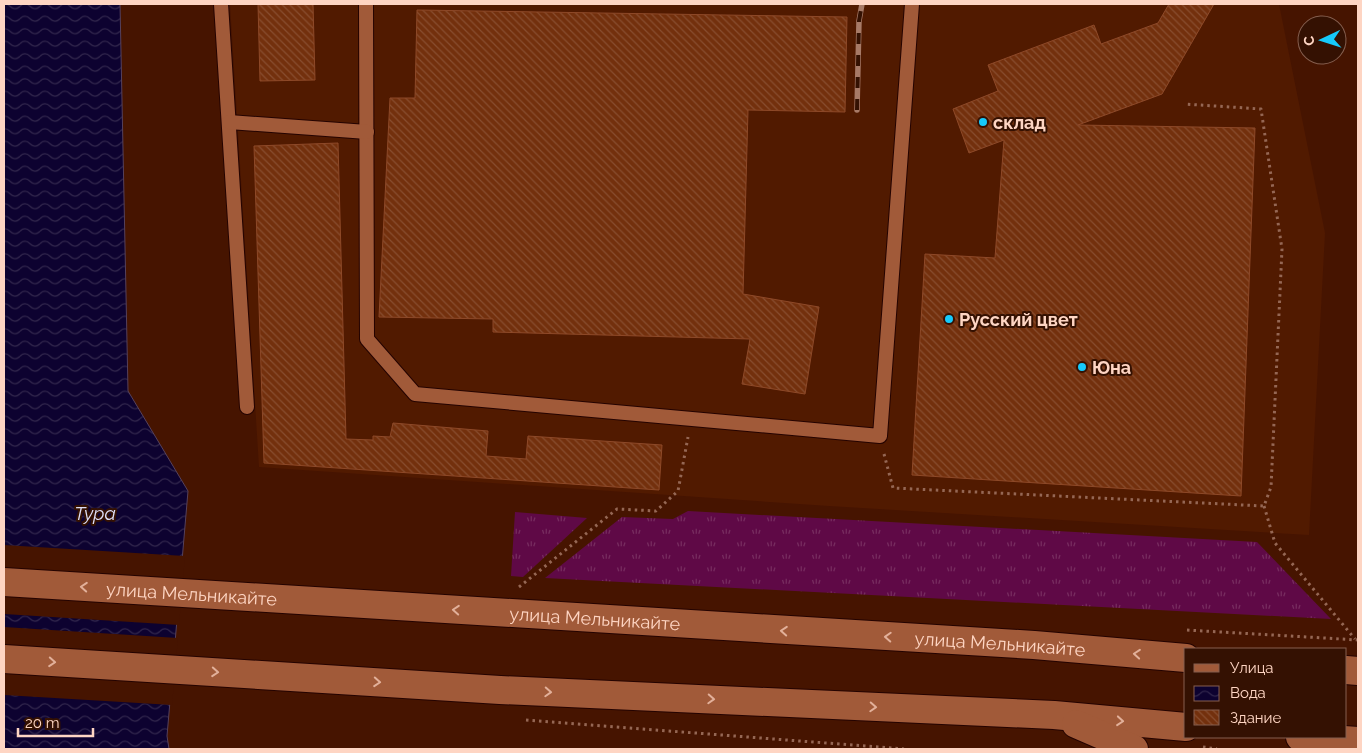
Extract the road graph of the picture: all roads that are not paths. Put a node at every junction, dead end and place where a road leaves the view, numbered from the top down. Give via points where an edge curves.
1 (221, 4) edge
2 (366, 4) edge
3 (912, 4) edge
4 (229, 122) junction
5 (366, 132) junction
6 (247, 407) dead end
7 (4, 582) edge
8 (1184, 658) edge
9 (4, 659) edge
10 (1054, 715) junction
11 (1184, 727) edge
12 (1314, 738) edge
13 (1358, 741) edge
14 (1134, 749) edge

1 - 4 lane
2 - 5 lane
3 - 5 lane via 880,436 415,394 367,339
4 - 5 lane
4 - 6 lane
8 -> 7 main road, улица Мельникайте
9 -> 10 main road via 500,690
10 -> 11 main road
10 - 14 main road
12 - 13 main road

